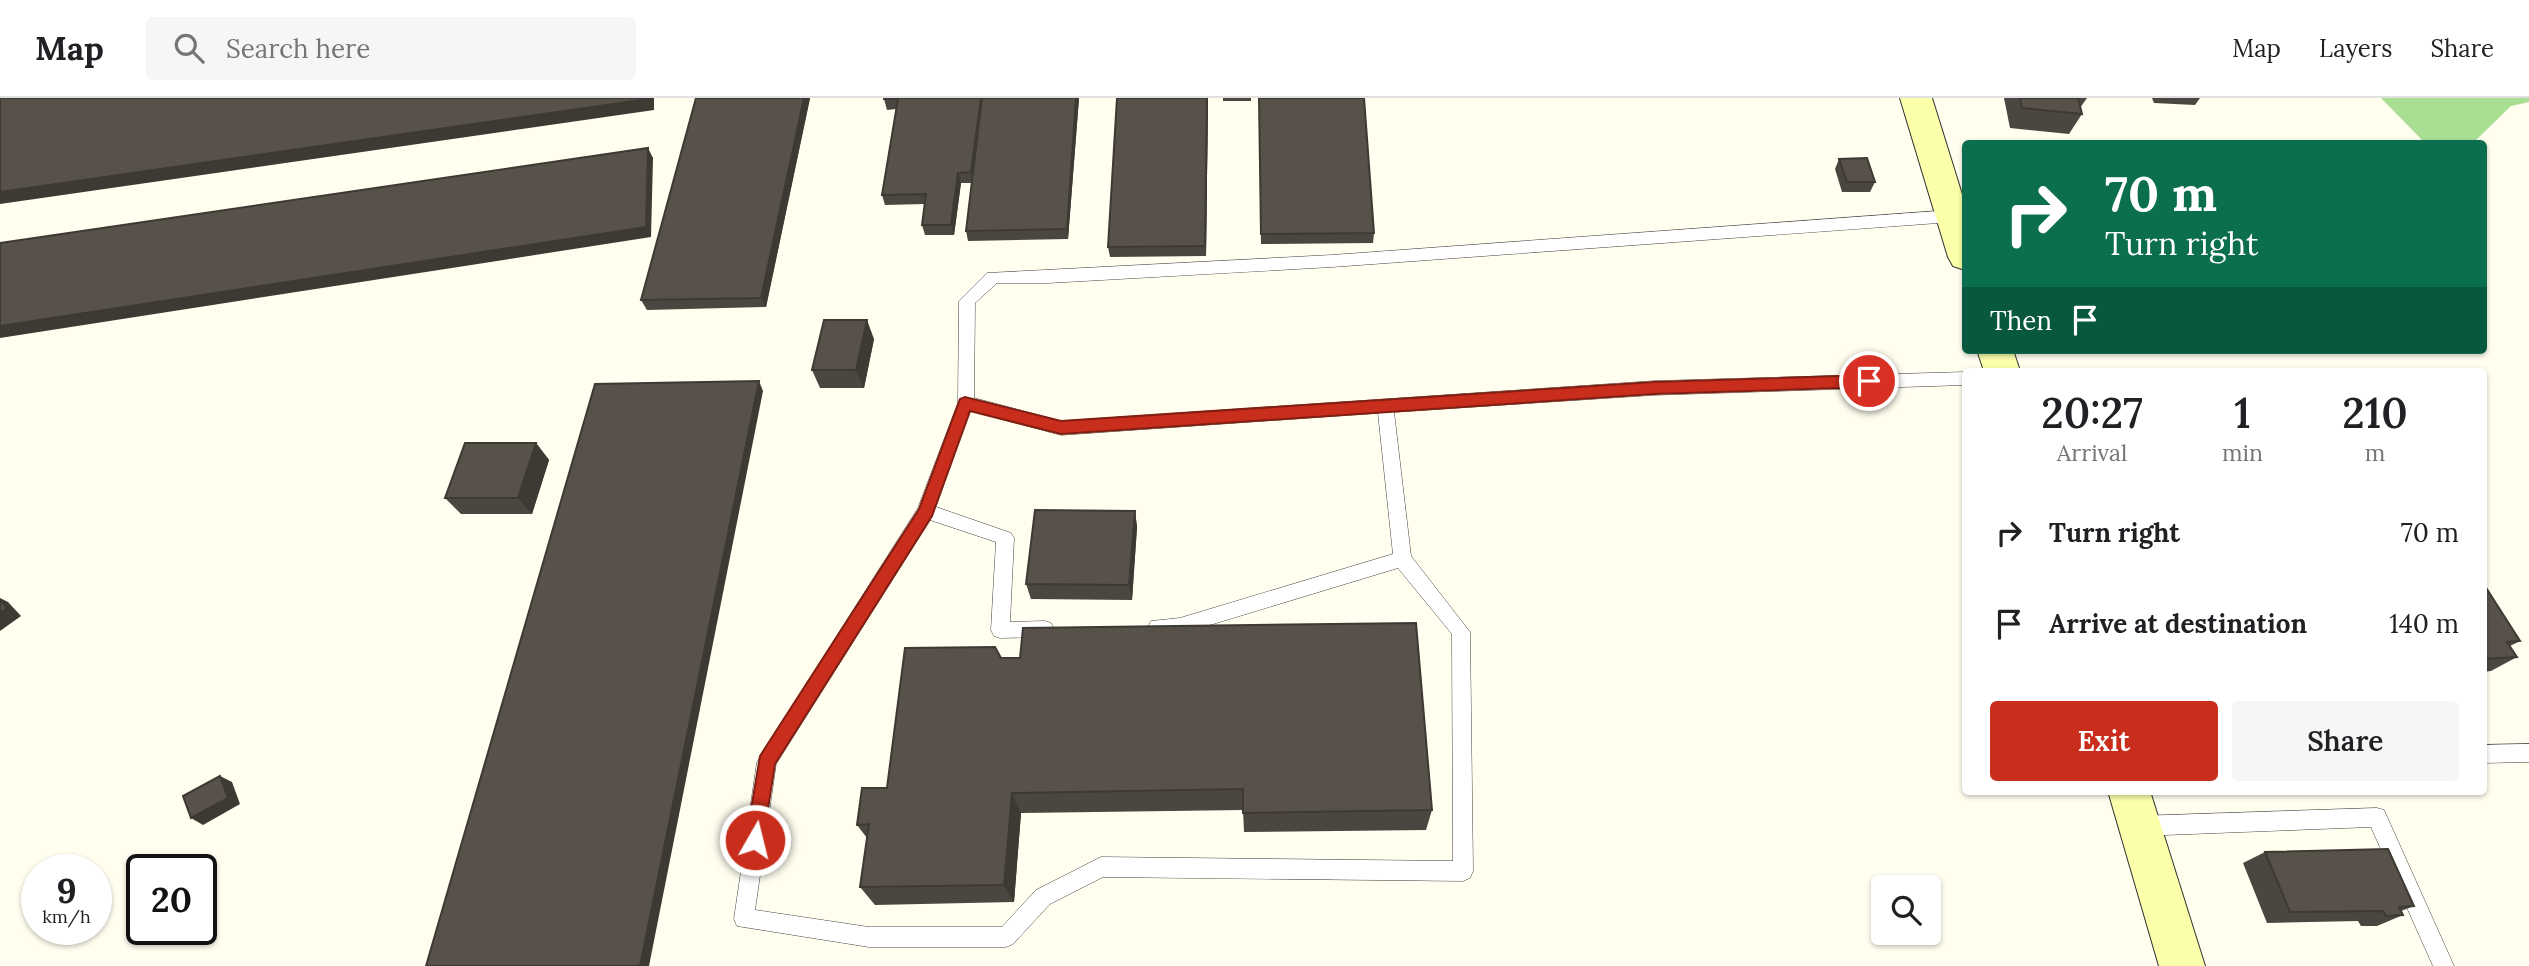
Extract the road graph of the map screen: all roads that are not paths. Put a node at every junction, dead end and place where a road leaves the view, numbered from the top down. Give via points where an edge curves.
1 (1916, 98) edge
2 (1952, 216) junction
3 (1962, 248) edge
4 (1962, 379) edge
5 (965, 403) junction
6 (1385, 406) junction
7 (926, 512) junction
8 (1402, 559) junction
9 (1138, 627) edge
10 (1069, 628) edge
11 (2529, 753) edge
12 (2487, 754) edge
13 (2134, 809) edge
14 (2182, 966) edge
15 (2444, 966) edge

1 - 2 main road
2 - 3 main road
2 - 5 lane via 1332,261 993,277 967,301
4 - 6 lane via 1654,388
5 - 6 lane via 1061,428
5 - 7 lane
6 - 8 lane
7 - 8 lane via 767,762 744,919 869,936 1006,937 1043,897 1101,867 1463,871 1461,632
7 - 10 lane via 1005,538 1000,630
8 - 9 lane via 1180,626
11 - 12 lane
13 - 14 main road
13 - 15 lane via 2377,817

